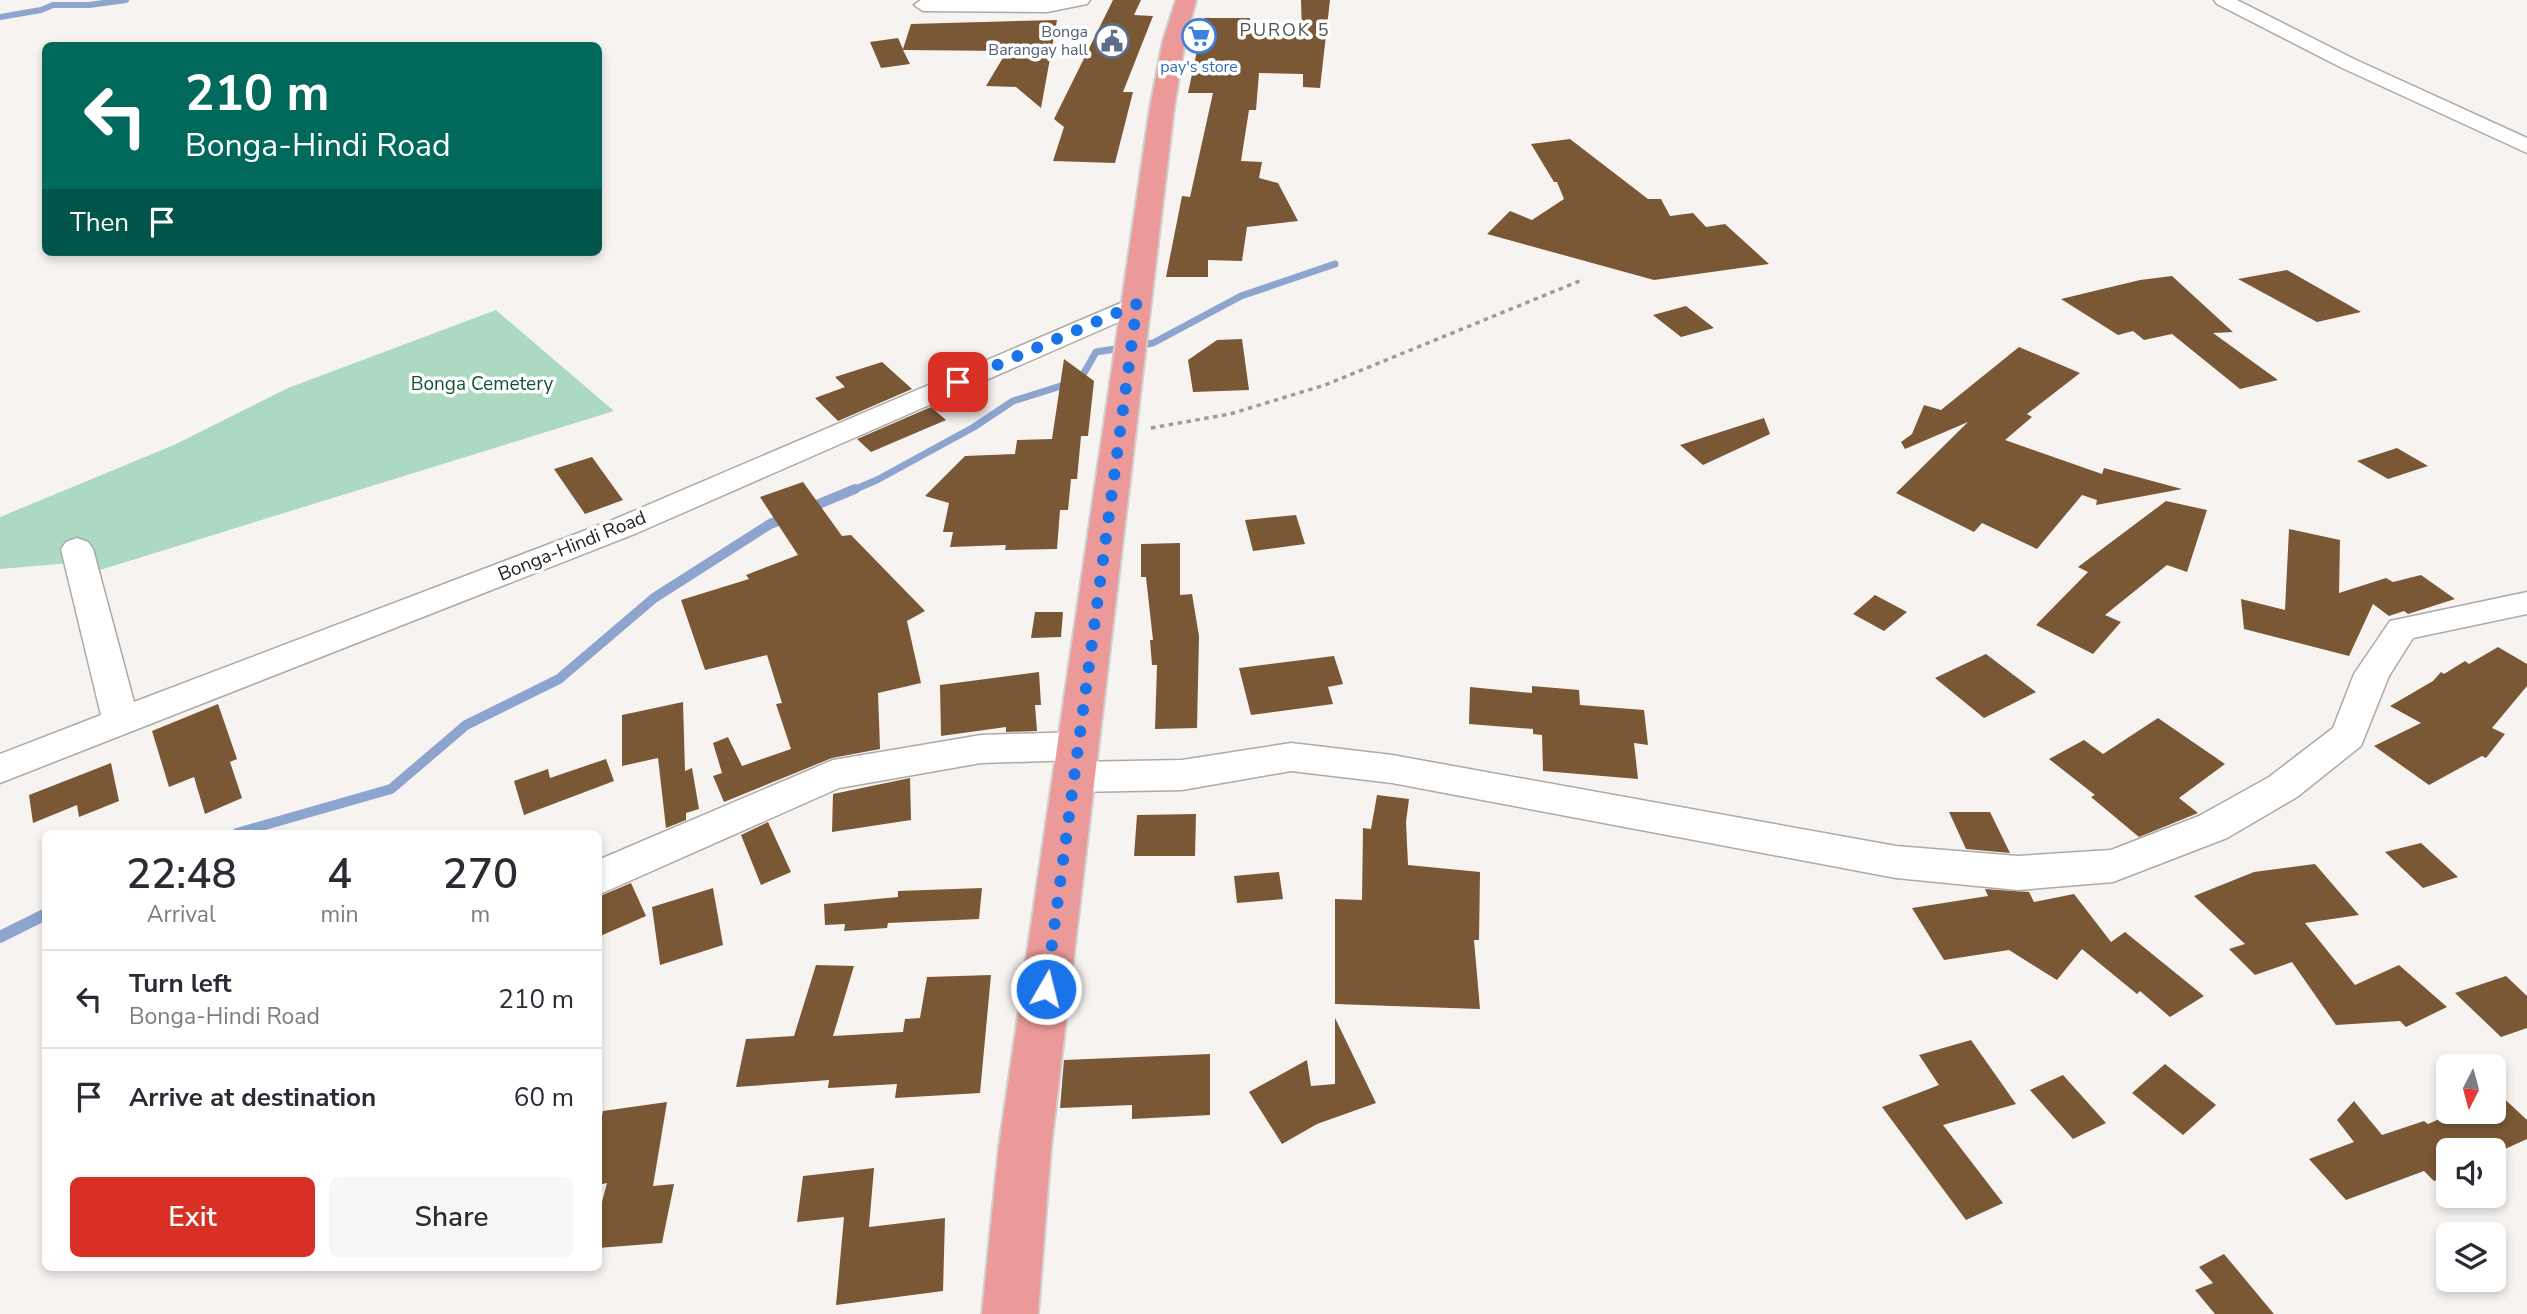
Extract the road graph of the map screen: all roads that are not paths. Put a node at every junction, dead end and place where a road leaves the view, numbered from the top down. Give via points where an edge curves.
1 (1081, 0) edge
2 (1186, 0) edge
3 (2223, 0) edge
4 (923, 5) dead end
5 (2527, 146) edge
6 (1133, 332) junction
7 (78, 549) dead end
8 (2527, 603) edge
9 (121, 722) junction
10 (1075, 762) junction
11 (0, 769) edge
12 (602, 876) edge
13 (1010, 1314) edge

1 - 4 street via 1047,6
2 - 6 main road via 1162,108
3 - 5 street
6 - 9 street, Bonga-Hindi Road
6 - 10 main road
7 - 9 street
8 - 10 street via 2402,629 2372,674 2348,736 2283,787 2213,827 2113,866 2018,873 1896,862 1392,769 1291,757 1182,775
9 - 11 street, Bonga-Hindi Road
10 - 12 street via 981,750 834,775
10 - 13 main road via 1025,1147

